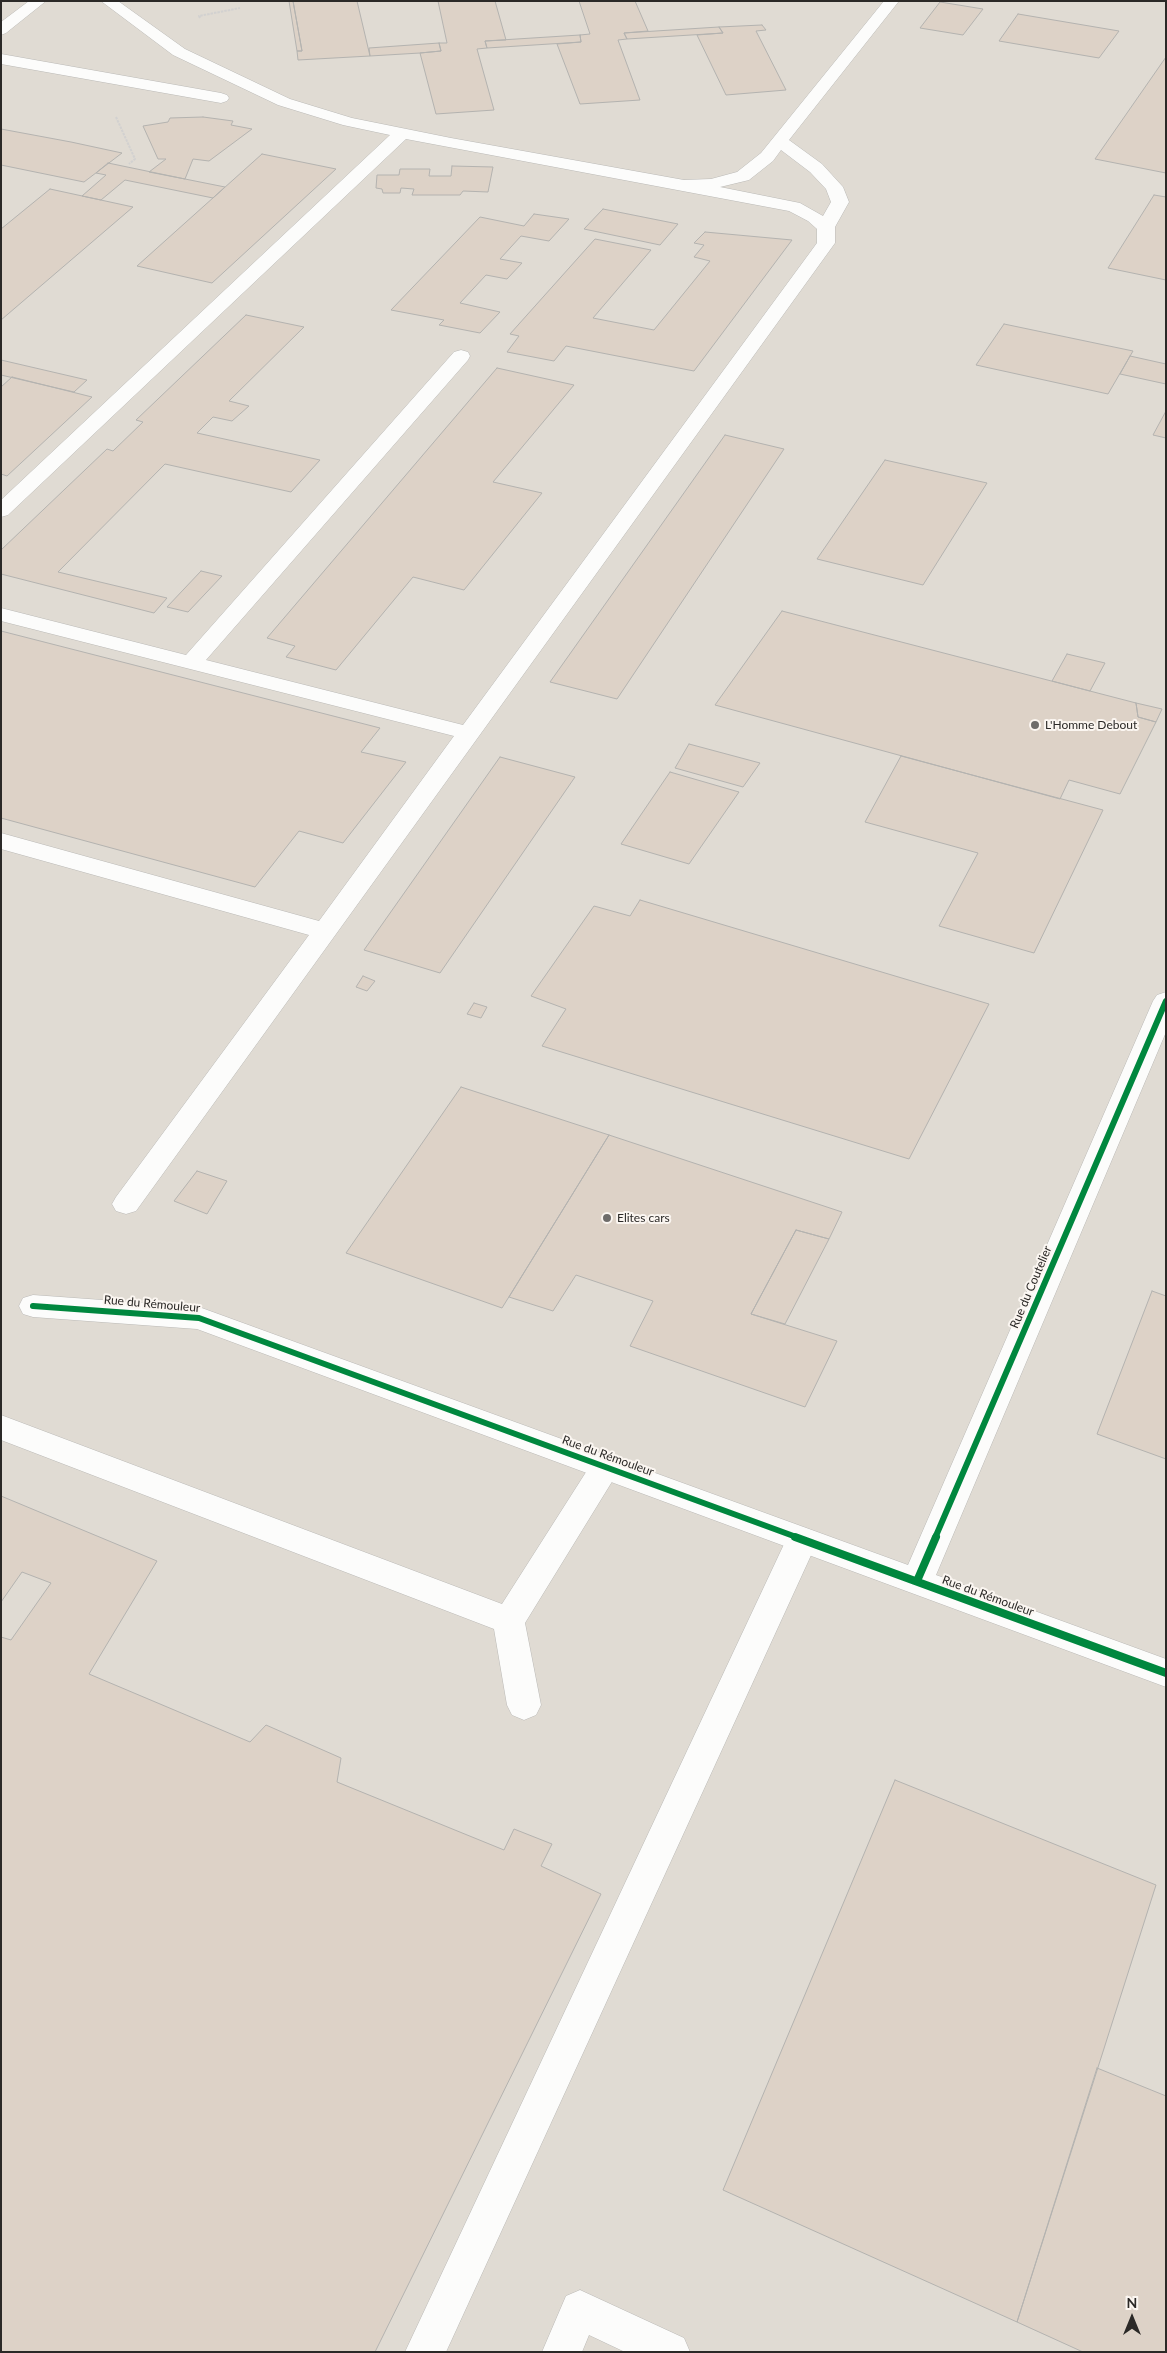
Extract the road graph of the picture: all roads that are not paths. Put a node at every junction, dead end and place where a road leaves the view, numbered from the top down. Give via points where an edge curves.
1 (39, 1) edge
2 (108, 1) edge
3 (892, 1) edge
4 (1, 30) edge
5 (1, 59) edge
6 (221, 98) dead end
7 (402, 133) junction
8 (779, 141) junction
9 (684, 185) junction
10 (826, 227) junction
11 (461, 356) dead end
12 (1, 510) edge
13 (1, 614) edge
14 (192, 663) junction
15 (468, 733) junction
16 (1, 841) edge
17 (325, 931) junction
18 (1166, 1001) edge
19 (126, 1204) dead end
20 (33, 1306) dead end
21 (1, 1427) edge
22 (606, 1468) junction
23 (802, 1540) junction
24 (917, 1581) junction
25 (509, 1621) junction
26 (1166, 1673) edge
27 (524, 1705) dead end
28 (425, 2352) edge
29 (562, 2352) edge
30 (670, 2352) edge

1 - 4 street
2 - 7 street via 179,52 284,102 349,122
3 - 8 street
5 - 6 street
7 - 9 street
7 - 12 street
8 - 9 street via 767,157 743,176 711,184
8 - 10 street via 816,168 834,187 840,202
9 - 10 street via 794,208
10 - 15 street via 826,243 811,266
11 - 14 street
13 - 14 street
14 - 15 street
15 - 17 street
16 - 17 street
17 - 19 street
18 - 24 street, Rue du Coutelier
20 - 22 street, Rue du Rémouleur via 199,1318
21 - 25 street
22 - 23 street, Rue du Rémouleur
22 - 25 street
23 - 24 street, Rue du Rémouleur
23 - 28 street
24 - 26 street, Rue du Rémouleur
25 - 27 street
29 - 30 street via 580,2310

